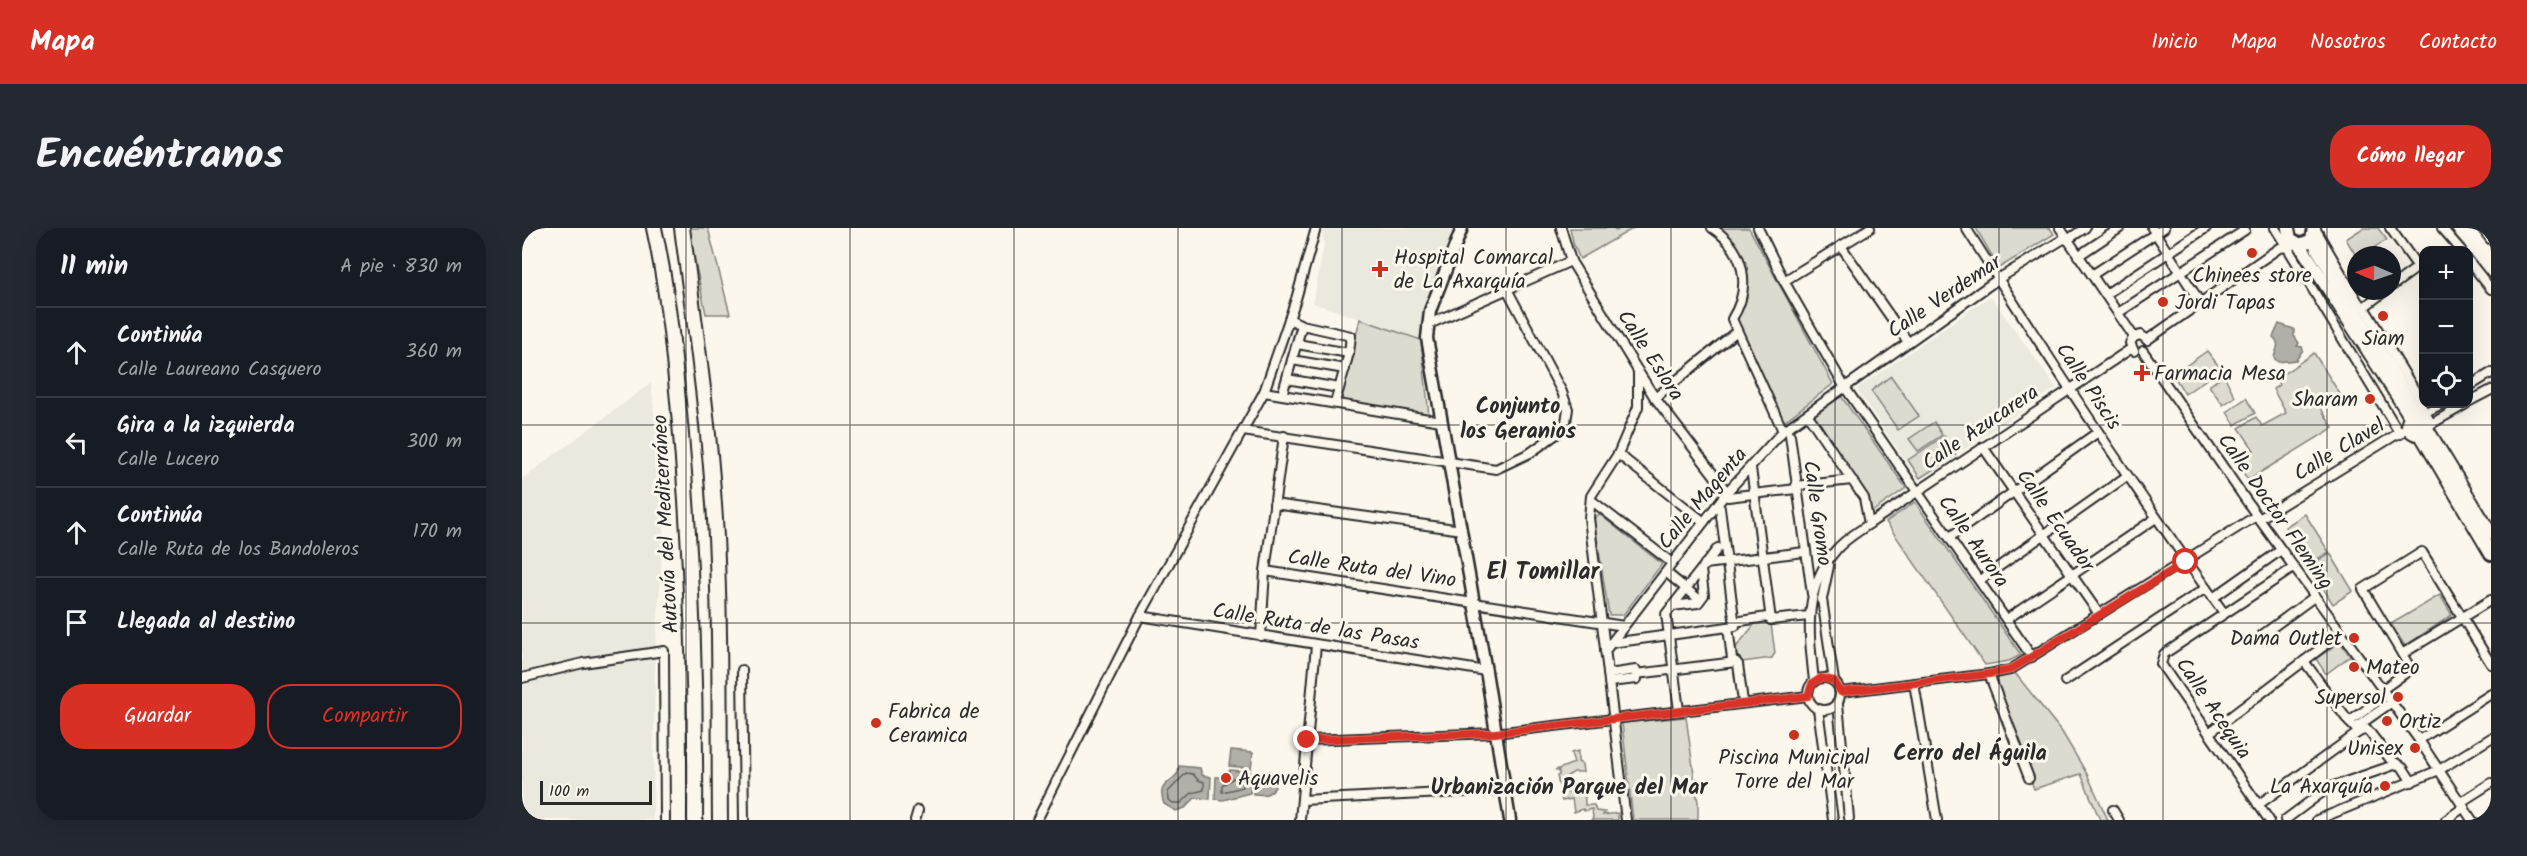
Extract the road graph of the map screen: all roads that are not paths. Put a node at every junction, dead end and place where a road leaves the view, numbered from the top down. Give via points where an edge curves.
1 (654, 228) edge
2 (682, 228) edge
3 (1462, 228) edge
4 (1561, 228) edge
5 (1712, 228) edge
6 (1758, 228) edge
7 (1870, 228) edge
8 (1966, 228) edge
9 (2060, 228) edge
10 (2085, 228) edge
11 (2120, 228) edge
12 (2164, 228) edge
13 (2206, 228) edge
14 (2244, 228) edge
15 (2390, 228) edge
16 (2442, 228) edge
17 (2482, 228) edge
18 (1316, 229) edge
19 (2314, 230) edge
20 (2152, 233) edge
21 (2283, 237) edge
22 (2066, 239) junction
23 (2491, 240) edge
24 (2300, 245) junction
25 (1841, 246) junction
26 (2458, 246) edge
27 (2168, 253) junction
28 (2078, 256) junction
29 (1571, 261) junction
30 (2473, 265) edge
31 (2181, 272) junction
32 (2092, 275) junction
33 (1998, 279) junction
34 (2401, 279) edge
35 (1784, 281) junction
36 (2491, 289) edge
37 (1508, 291) junction
38 (2106, 294) junction
39 (2373, 300) edge
40 (2200, 302) junction
41 (2364, 307) junction
42 (2118, 313) junction
43 (1289, 319) junction
44 (1302, 325) junction
45 (1427, 325) junction
46 (1737, 331) junction
47 (2134, 337) junction
48 (2147, 340) junction
49 (1908, 342) junction
50 (1297, 344) junction
51 (2132, 348) junction
52 (2143, 351) junction
53 (1349, 353) junction
54 (1292, 360) junction
55 (1345, 369) junction
56 (1638, 371) junction
57 (2491, 374) edge
58 (1287, 380) junction
59 (2473, 385) edge
60 (1845, 386) junction
61 (1339, 388) junction
62 (2068, 389) junction
63 (2491, 390) edge
64 (1264, 392) junction
65 (1282, 395) junction
66 (1655, 398) junction
67 (2473, 400) edge
68 (1335, 403) junction
69 (2434, 408) edge
70 (2460, 408) edge
71 (1810, 418) dead end
72 (2411, 420) junction
73 (1441, 421) junction
74 (2427, 430) junction
75 (1243, 431) junction
76 (2098, 432) junction
77 (1786, 433) junction
78 (1284, 436) junction
79 (1983, 447) junction
80 (1618, 454) junction
81 (1449, 463) junction
82 (1751, 468) dead end
83 (2127, 476) junction
84 (1852, 480) junction
85 (1796, 488) junction
86 (1917, 492) junction
87 (2014, 492) junction
88 (1755, 494) junction
89 (1727, 495) junction
90 (1591, 500) junction
91 (1274, 504) junction
92 (1720, 508) dead end
93 (2257, 517) junction
94 (2156, 518) junction
95 (1704, 522) junction
96 (1869, 524) junction
97 (1462, 530) junction
98 (2491, 534) edge
99 (2044, 535) junction
100 (1950, 537) junction
101 (1849, 538) junction
102 (1718, 548) dead end
103 (2281, 550) junction
104 (1805, 552) junction
105 (2491, 554) edge
106 (1763, 557) junction
107 (1726, 561) junction
108 (2186, 562) junction
109 (1672, 563) junction
110 (1703, 567) junction
111 (2293, 568) junction
112 (1265, 571) junction
113 (1668, 574) dead end
114 (2072, 575) junction
115 (1980, 580) junction
116 (2206, 588) junction
117 (1686, 589) junction
118 (1812, 596) junction
119 (2314, 597) junction
120 (2213, 598) junction
121 (1700, 600) junction
122 (2491, 600) edge
123 (1474, 602) junction
124 (1672, 606) junction
125 (2224, 613) junction
126 (2099, 614) junction
127 (1140, 616) junction
128 (1809, 616) junction
129 (2462, 618) junction
130 (2007, 619) junction
131 (1771, 621) junction
132 (1602, 624) junction
133 (1732, 625) junction
134 (1624, 626) junction
135 (2341, 633) junction
136 (1669, 634) junction
137 (1261, 636) junction
138 (2261, 640) dead end
139 (1611, 643) junction
140 (1316, 645) junction
141 (1605, 651) junction
142 (2402, 654) junction
143 (2032, 657) junction
144 (2304, 661) junction
145 (1736, 662) junction
146 (2491, 664) edge
147 (1673, 669) junction
148 (742, 670) dead end
149 (1486, 670) junction
150 (1989, 674) junction
151 (522, 678) edge
152 (1609, 678) junction
153 (1814, 681) junction
154 (1834, 681) junction
155 (2065, 681) dead end
156 (1914, 683) junction
157 (1841, 692) junction
158 (2384, 692) junction
159 (2491, 694) edge
160 (1808, 696) junction
161 (1743, 702) junction
162 (2391, 702) junction
163 (1838, 704) junction
164 (1818, 709) junction
165 (1679, 710) junction
166 (1614, 718) junction
167 (2354, 727) junction
168 (1495, 733) junction
169 (2209, 733) junction
170 (2491, 738) edge
171 (1307, 740) junction
172 (2419, 740) junction
173 (2397, 764) junction
174 (2439, 770) junction
175 (2029, 778) dead end
176 (2412, 782) junction
177 (2491, 783) edge
178 (1505, 790) junction
179 (1302, 800) junction
180 (2258, 805) junction
181 (2462, 805) junction
182 (918, 810) dead end
183 (2113, 810) dead end
184 (1851, 819) edge
185 (664, 820) edge
186 (695, 820) edge
187 (720, 820) edge
188 (744, 820) edge
189 (915, 820) edge
190 (1038, 820) edge
191 (1300, 820) edge
192 (1510, 820) edge
193 (1626, 820) edge
194 (1832, 820) edge
195 (1937, 820) edge
196 (2119, 820) edge
197 (2269, 820) edge
198 (2285, 820) edge
199 (2317, 820) edge
200 (2446, 820) edge
201 (2472, 820) edge

1 - 186 highway, Autovía del Mediterráneo via 674,353 688,517 696,712
2 - 187 highway via 705,401 715,519
3 - 45 street
4 - 29 street, Calle Eslora
5 - 46 street via 1737,255 1742,268 1745,289 1732,319
6 - 35 street, Calle Aurora
7 - 25 street
8 - 33 street, Calle Piscis
9 - 22 street
10 - 22 street, Calle Verdemar
11 - 28 street
12 - 20 street
13 - 27 street
14 - 31 street
15 - 34 street via 2418,267
16 - 26 street
17 - 23 street
18 - 43 street
19 - 24 main road via 2307,244
19 - 41 street
19 - 72 main road via 2319,250
20 - 27 street
20 - 32 street
21 - 24 main road
21 - 40 street
21 - 72 street
22 - 28 street
22 - 33 street, Calle Verdemar
24 - 72 main road
25 - 35 street
25 - 49 street
27 - 31 street
27 - 38 street
28 - 32 street
29 - 37 street
29 - 56 street, Calle Eslora
30 - 36 street
31 - 40 street
31 - 42 street
32 - 38 street
33 - 49 street, Calle Verdemar
33 - 62 street, Calle Piscis
35 - 60 street, Calle Aurora
37 - 45 street
37 - 81 street via 1562,392 1568,409 1565,428 1530,453 1496,469
38 - 42 street
39 - 41 street
40 - 48 street
41 - 72 street via 2420,399
42 - 47 street
43 - 44 street
43 - 64 street
44 - 50 street
44 - 53 street via 1351,336
45 - 73 street
46 - 66 street
46 - 77 street, Calle Gromo
47 - 48 street via 2141,335
47 - 51 street
48 - 52 street
49 - 60 street, Calle Verdemar
50 - 53 street
50 - 54 street
51 - 52 street
51 - 62 street, Calle Azucarera
52 - 93 street, Calle Doctor Fleming
53 - 55 street
54 - 55 street
54 - 58 street
55 - 61 street
56 - 66 street, Calle Eslora
56 - 80 street via 1638,407
57 - 59 street
58 - 61 street
58 - 65 street
60 - 77 street, Calle Magenta
60 - 86 street, Calle Aurora
61 - 68 street
62 - 76 street, Calle Piscis
62 - 79 street, Calle Azucarera
63 - 67 street
64 - 65 street
64 - 75 street
65 - 68 street
66 - 89 street, Calle Eslora
68 - 73 street
69 - 72 street, Calle Clavel
70 - 74 street
71 - 84 street
72 - 74 main road
72 - 93 street, Calle Clavel
73 - 81 street
74 - 98 main road
74 - 105 main road
75 - 78 street
75 - 127 street
76 - 83 street, Calle Piscis
76 - 87 street
77 - 85 street, Calle Gromo
77 - 89 street, Calle Magenta
78 - 81 street
78 - 91 street
79 - 86 street, Calle Azucarera
79 - 87 street, Calle Ecuador
80 - 90 street
80 - 95 street
81 - 97 street
82 - 88 street
83 - 94 street, Calle Piscis
83 - 99 street
84 - 85 street
84 - 96 street via 1864,498
85 - 88 street
85 - 104 street, Calle Gromo
86 - 96 street, Calle Azucarera
86 - 100 street, Calle Aurora
87 - 99 street, Calle Ecuador
87 - 100 street
88 - 89 street
88 - 106 street
89 - 95 street, Calle Magenta
90 - 109 street
90 - 132 street via 1589,518
91 - 97 street
91 - 112 street
92 - 107 street
93 - 103 street, Calle Doctor Fleming
93 - 108 street, Calle Clavel
94 - 108 street, Calle Piscis
94 - 114 street
95 - 109 street, Calle Magenta
96 - 101 street, Calle Azucarera
97 - 123 street
99 - 114 street, Calle Ecuador
99 - 115 street
100 - 115 street, Calle Aurora
101 - 118 street, Calle Azucarera via 1826,564
101 - 154 street, Calle Azucarera via 1828,569 1822,598
102 - 110 street
103 - 111 street, Calle Doctor Fleming
103 - 120 street
104 - 106 street
104 - 118 street, Calle Gromo
106 - 107 street
106 - 131 street
107 - 110 street
107 - 133 street
108 - 116 street, Calle Piscis
108 - 126 street, Calle Clavel
109 - 134 street, Calle Magenta
110 - 117 street
110 - 121 street via 1704,595
111 - 119 street, Calle Doctor Fleming
111 - 125 street, Calle Acequia
112 - 123 street, Calle Ruta del Vino
112 - 137 street
113 - 117 street
114 - 126 street, Calle Ecuador
114 - 130 street
115 - 130 street, Calle Aurora
116 - 120 street, Calle Piscis
116 - 155 street
117 - 121 street
117 - 124 street
118 - 128 street, Calle Azucarera
119 - 135 street, Calle Doctor Fleming
119 - 138 street via 2262,635
120 - 125 street, Calle Piscis
121 - 124 street
122 - 129 street
123 - 132 street, Calle Ruta del Vino
123 - 149 street
124 - 136 street via 1666,614
125 - 169 street, Calle Acequia via 2164,654 2161,660 2162,669
126 - 143 street, Calle Clavel
127 - 137 street, Calle Ruta de las Pasas
127 - 190 street
128 - 131 street
128 - 153 street, Calle Azucarera
129 - 142 street
129 - 142 street via 2422,552 2363,589
129 - 146 street
130 - 143 street, Calle Aurora
131 - 133 street via 1767,617
132 - 134 street, Calle Ruta del Vino
132 - 141 street
133 - 136 street
133 - 145 street via 1732,658
134 - 139 street, Calle Magenta
135 - 144 street
135 - 158 street, Calle Doctor Fleming
136 - 139 street
136 - 147 street
137 - 140 street, Calle Ruta de las Pasas
139 - 141 street, Calle Magenta
140 - 149 street, Calle Ruta de las Pasas
140 - 171 street
141 - 152 street
142 - 158 street via 2411,669
143 - 150 street, Calle Clavel via 2010,670
144 - 167 street
144 - 169 street
145 - 147 street
145 - 161 street
147 - 152 street via 1636,674 1637,678
147 - 165 street
148 - 188 street
149 - 168 street
150 - 156 street, Calle Clavel
150 - 175 street
151 - 185 street via 583,663 664,651
152 - 166 street
153 - 154 street
153 - 160 street
154 - 157 street
156 - 157 street, Calle Clavel
156 - 195 street
157 - 163 street
158 - 162 street, Calle Doctor Fleming
158 - 167 street
159 - 172 street
160 - 161 street
160 - 164 street
161 - 165 street
162 - 167 street
162 - 172 street, Calle Doctor Fleming
163 - 164 street via 1829,710
163 - 184 street
164 - 194 street
165 - 166 street
166 - 168 street
166 - 193 street
167 - 173 street via 2367,729
167 - 180 street
168 - 171 street
168 - 178 street
169 - 180 street, Calle Acequia
170 - 174 street
171 - 179 street
172 - 174 street
173 - 176 street
173 - 198 street via 2328,788
174 - 176 street
174 - 181 street
176 - 199 street
177 - 181 street
178 - 179 street
178 - 192 street
179 - 191 street
180 - 197 street, Calle Acequia
181 - 200 street
181 - 201 street
182 - 189 street
183 - 196 street
184 - 194 street

